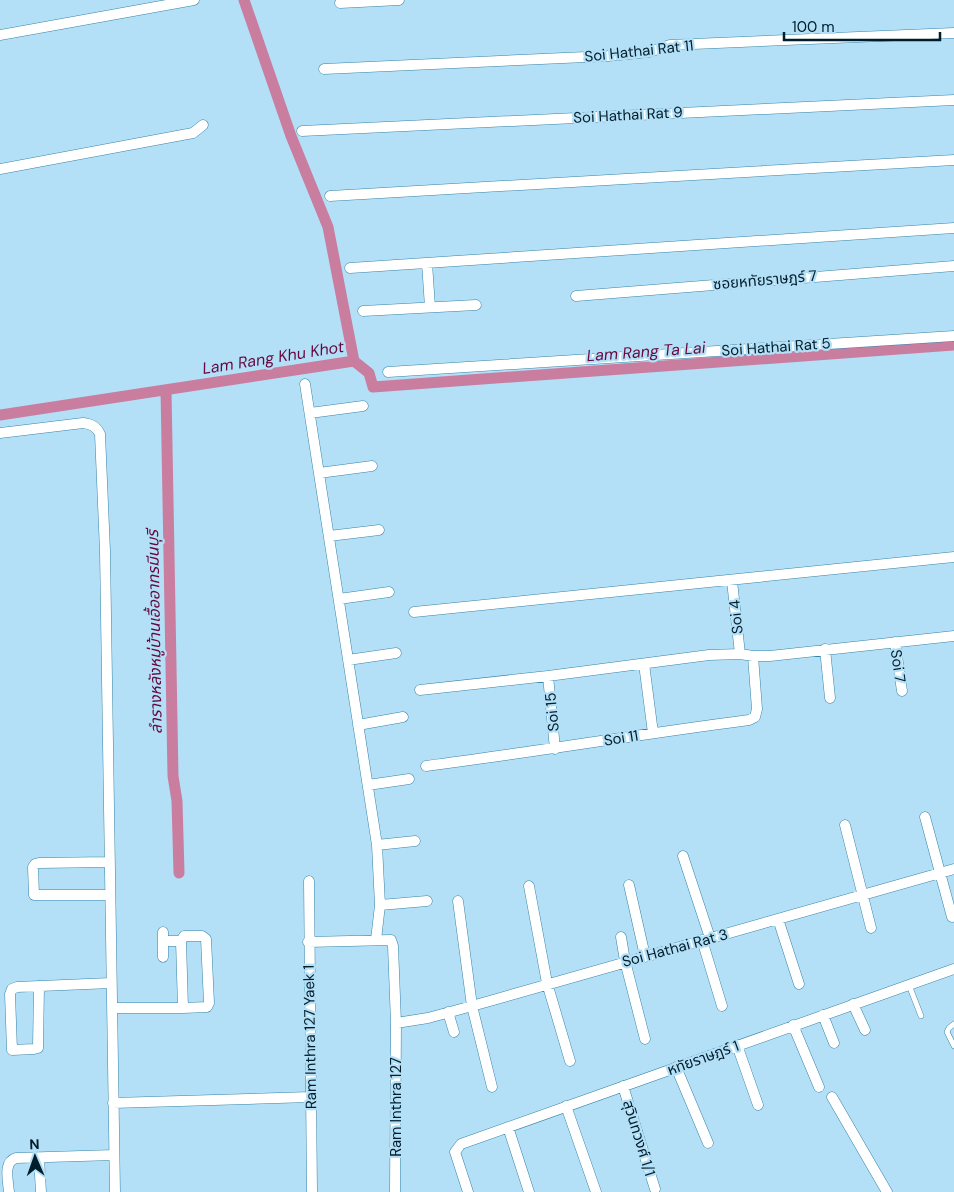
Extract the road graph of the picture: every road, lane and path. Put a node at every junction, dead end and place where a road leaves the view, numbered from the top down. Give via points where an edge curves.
1 (194, 0) edge
2 (399, 0) edge
3 (371, 1) edge
4 (340, 3) dead end
5 (149, 4) edge
6 (954, 34) edge
7 (0, 35) edge
8 (324, 69) dead end
9 (954, 100) edge
10 (203, 125) dead end
11 (302, 131) dead end
12 (954, 160) edge
13 (0, 169) edge
14 (330, 196) dead end
15 (954, 228) edge
16 (426, 263) junction
17 (954, 266) edge
18 (350, 268) dead end
19 (576, 296) dead end
20 (476, 305) dead end
21 (430, 307) junction
22 (364, 311) dead end
23 (954, 336) edge
24 (388, 372) dead end
25 (305, 384) dead end
26 (363, 406) dead end
27 (310, 413) junction
28 (0, 433) edge
29 (372, 466) dead end
30 (319, 473) junction
31 (379, 530) dead end
32 (329, 536) junction
33 (954, 557) edge
34 (732, 581) junction
35 (389, 592) dead end
36 (339, 599) junction
37 (414, 612) dead end
38 (954, 636) edge
39 (894, 642) junction
40 (825, 649) junction
41 (396, 653) dead end
42 (740, 654) junction
43 (753, 656) junction
44 (348, 660) junction
45 (644, 664) junction
46 (548, 676) junction
47 (420, 690) dead end
48 (902, 691) dead end
49 (830, 698) dead end
50 (403, 717) dead end
51 (358, 725) junction
52 (653, 733) junction
53 (555, 749) junction
54 (426, 766) dead end
55 (409, 779) dead end
56 (368, 786) junction
57 (925, 817) dead end
58 (845, 824) dead end
59 (415, 841) dead end
60 (377, 845) junction
61 (683, 856) dead end
62 (109, 862) junction
63 (954, 869) edge
64 (939, 873) junction
65 (309, 881) dead end
66 (629, 885) dead end
67 (528, 886) dead end
68 (110, 895) junction
69 (862, 895) junction
70 (426, 901) dead end
71 (458, 901) dead end
72 (380, 905) junction
73 (952, 917) dead end
74 (778, 919) junction
75 (871, 928) dead end
76 (621, 937) dead end
77 (706, 939) junction
78 (376, 940) junction
79 (181, 941) junction
80 (308, 942) junction
81 (645, 956) junction
82 (163, 957) dead end
83 (625, 961) junction
84 (954, 968) edge
85 (547, 983) junction
86 (111, 984) junction
87 (799, 984) dead end
88 (909, 984) junction
89 (39, 986) junction
90 (852, 1004) junction
91 (472, 1006) junction
92 (722, 1006) dead end
93 (112, 1008) junction
94 (183, 1008) junction
95 (448, 1012) junction
96 (823, 1015) junction
97 (921, 1016) dead end
98 (396, 1022) junction
99 (954, 1024) edge
100 (794, 1025) junction
101 (865, 1030) dead end
102 (454, 1032) dead end
103 (645, 1039) dead end
104 (834, 1043) dead end
105 (737, 1046) junction
106 (954, 1046) edge
107 (570, 1062) dead end
108 (676, 1067) junction
109 (623, 1086) junction
110 (492, 1087) dead end
111 (819, 1087) dead end
112 (310, 1097) junction
113 (832, 1097) dead end
114 (113, 1103) junction
115 (758, 1104) dead end
116 (566, 1106) junction
117 (508, 1128) junction
118 (708, 1143) dead end
119 (114, 1155) junction
120 (39, 1158) junction
121 (655, 1189) dead end
122 (9, 1192) edge
123 (41, 1192) edge
124 (115, 1192) edge
125 (312, 1192) edge
126 (395, 1192) edge
127 (468, 1192) edge
128 (529, 1192) edge
129 (596, 1192) edge
130 (887, 1192) edge

1 - 5 street
2 - 3 street
3 - 4 street
5 - 7 street
6 - 8 street, Soi Hathai Rat 11 via 670,45 648,52 608,56
9 - 11 street, Soi Hathai Rat 9
10 - 13 street via 193,133
12 - 14 street
15 - 16 street
16 - 18 street
16 - 21 street
17 - 19 street, ซอยหทัยราษฎร์ 7
20 - 21 street
21 - 22 street
23 - 24 street, Soi Hathai Rat 5
25 - 27 street
26 - 27 street
27 - 30 street
28 - 62 street via 83,423 96,427 100,434
29 - 30 street
30 - 32 street
31 - 32 street
32 - 36 street
33 - 34 street
34 - 37 street
34 - 42 street, Soi 4
35 - 36 street
36 - 44 street
38 - 39 street
39 - 40 street
39 - 48 street, Soi 7
40 - 43 street
40 - 49 street
41 - 44 street
42 - 43 street
42 - 45 street
43 - 52 street, Soi 11 via 755,718
44 - 51 street
45 - 46 street
45 - 52 street
46 - 47 street
46 - 53 street, Soi 15
50 - 51 street
51 - 56 street
52 - 53 street, Soi 11
53 - 54 street, Soi 11
55 - 56 street
56 - 60 street
57 - 64 street
58 - 69 street
59 - 60 street
60 - 72 street
61 - 77 street
62 - 68 street
62 - 68 street via 38,862 33,866 34,896
63 - 64 street, Soi Hathai Rat 3
64 - 69 street, Soi Hathai Rat 3
64 - 73 street
65 - 80 street, Ram Inthra 127 Yaek 1
66 - 81 street
67 - 85 street
68 - 86 street
69 - 74 street, Soi Hathai Rat 3
69 - 75 street
70 - 72 street
71 - 91 street
72 - 78 street
74 - 77 street, Soi Hathai Rat 3
74 - 87 street
76 - 83 street
77 - 81 street, Soi Hathai Rat 3
77 - 92 street
78 - 80 street
78 - 98 street, Ram Inthra 127 via 391,940 393,946
79 - 82 street via 163,936
79 - 94 street
79 - 94 street via 184,936 206,939 210,1003 203,1008
80 - 112 street, Ram Inthra 127 Yaek 1
81 - 83 street, Soi Hathai Rat 3
83 - 85 street, Soi Hathai Rat 3
83 - 103 street
84 - 88 street, หทัยราษฎร์ 1
85 - 91 street, Soi Hathai Rat 3
85 - 107 street
86 - 89 street
86 - 93 street
88 - 90 street, หทัยราษฎร์ 1
88 - 97 lane
89 - 89 street via 12,989 12,1050 38,1048
90 - 96 street, หทัยราษฎร์ 1
90 - 101 street
91 - 95 street, Soi Hathai Rat 3
91 - 110 street
93 - 94 street
93 - 114 street
95 - 98 street, Soi Hathai Rat 3
95 - 102 street
96 - 100 street, หทัยราษฎร์ 1
96 - 104 street
98 - 126 street, Ram Inthra 127
99 - 106 lane via 947,1032
100 - 105 street, หทัยราษฎร์ 1
100 - 111 street
105 - 108 street, หทัยราษฎร์ 1
105 - 115 street
108 - 109 street, หทัยราษฎร์ 1
108 - 118 street
109 - 116 street, หทัยราษฎร์ 1
109 - 121 street, สุวินทวงศ์ 1/1
112 - 114 street
112 - 125 street, Ram Inthra 127 Yaek 1
113 - 130 street
114 - 119 street
116 - 117 street, หทัยราษฎร์ 1
116 - 129 street
117 - 127 street, หทัยราษฎร์ 1 via 461,1144 455,1152
117 - 128 street
119 - 120 street
119 - 124 street
120 - 122 street via 11,1160 8,1164
120 - 123 street

